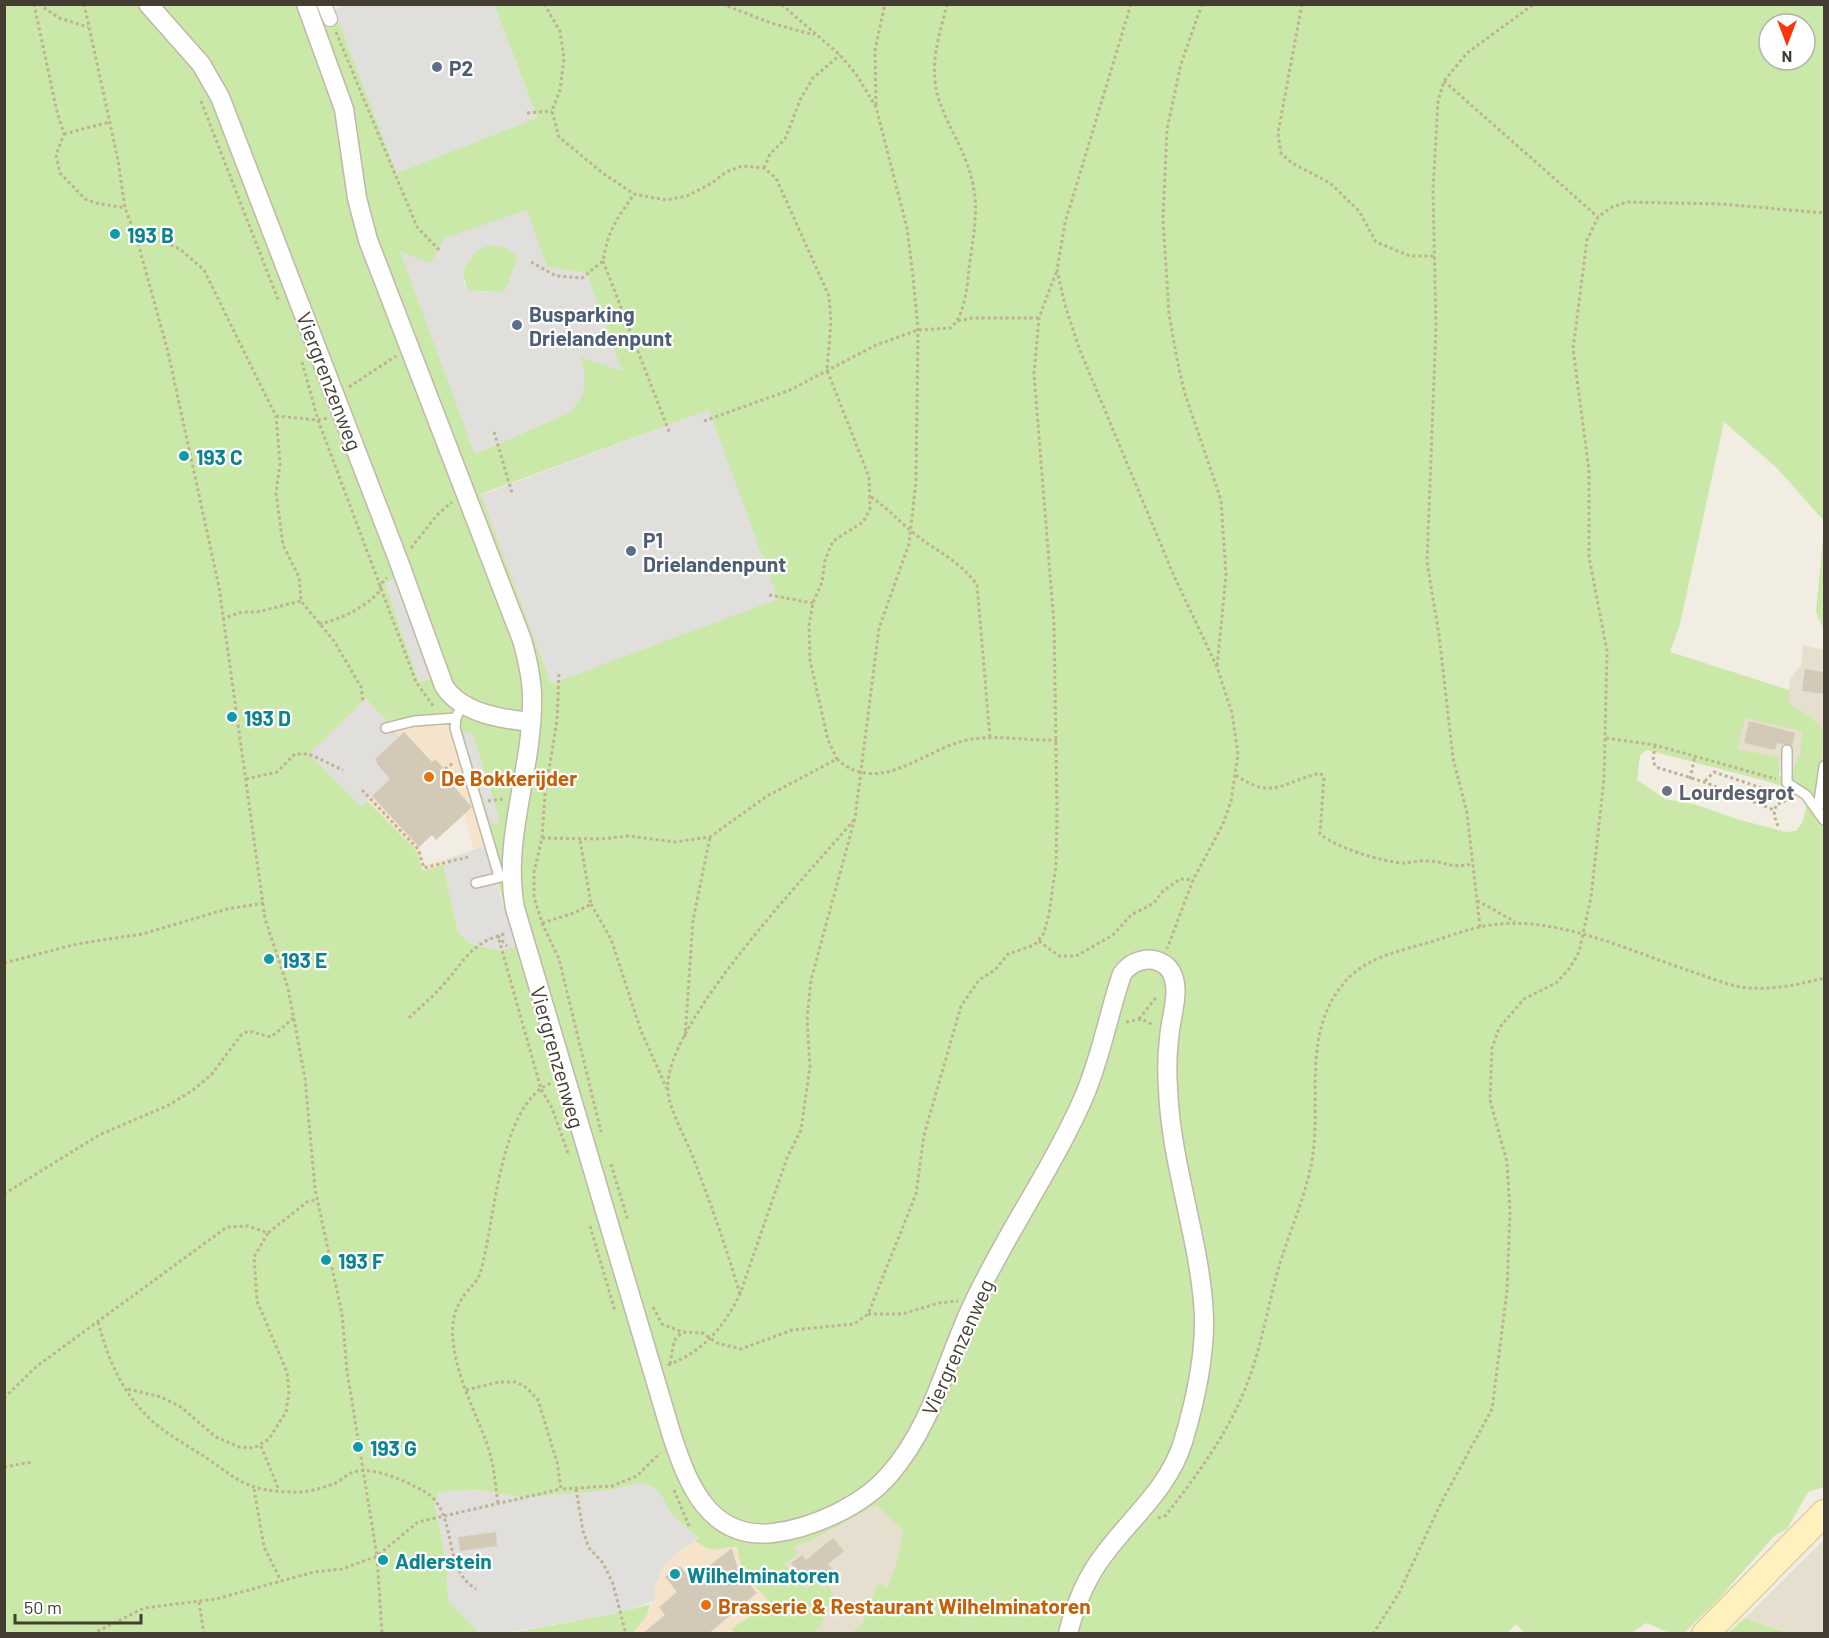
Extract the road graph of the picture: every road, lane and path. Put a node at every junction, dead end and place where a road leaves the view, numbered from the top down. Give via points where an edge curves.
1 (34, 4) edge
2 (39, 4) edge
3 (84, 4) edge
4 (148, 4) edge
5 (306, 4) edge
6 (324, 4) edge
7 (544, 4) edge
8 (722, 4) edge
9 (781, 4) edge
10 (885, 4) edge
11 (947, 4) edge
12 (1131, 4) edge
13 (1202, 4) edge
14 (1302, 4) edge
15 (1534, 4) edge
16 (330, 19) joint
17 (88, 27) junction
18 (816, 36) junction
19 (840, 55) junction
20 (1444, 81) junction
21 (200, 99) dead end
22 (876, 107) junction
23 (552, 111) junction
24 (527, 113) dead end
25 (109, 122) junction
26 (64, 134) junction
27 (764, 168) junction
28 (634, 194) junction
29 (124, 208) junction
30 (1824, 213) edge
31 (1598, 217) junction
32 (136, 236) junction
33 (441, 252) dead end
34 (1435, 256) junction
35 (603, 261) junction
36 (531, 262) dead end
37 (1057, 270) junction
38 (282, 310) dead end
39 (1039, 318) junction
40 (958, 321) junction
41 (918, 330) junction
42 (409, 345) junction
43 (298, 351) dead end
44 (826, 370) junction
45 (335, 395) junction
46 (343, 415) junction
47 (276, 416) junction
48 (318, 420) junction
49 (704, 421) dead end
50 (494, 432) dead end
51 (670, 434) dead end
52 (465, 491) junction
53 (512, 493) dead end
54 (870, 496) junction
55 (912, 532) junction
56 (401, 567) junction
57 (381, 585) junction
58 (769, 595) dead end
59 (301, 600) junction
60 (813, 603) junction
61 (222, 619) junction
62 (319, 624) junction
63 (1217, 667) junction
64 (559, 674) dead end
65 (363, 701) dead end
66 (460, 711) junction
67 (438, 718) junction
68 (531, 722) junction
69 (386, 728) dead end
70 (990, 738) junction
71 (1606, 738) junction
72 (1057, 740) junction
73 (1655, 745) junction
74 (1787, 750) dead end
75 (1695, 756) junction
76 (837, 759) junction
77 (451, 764) dead end
78 (1824, 766) edge
79 (445, 769) dead end
80 (343, 770) dead end
81 (861, 773) junction
82 (1236, 775) junction
83 (246, 779) junction
84 (1690, 779) junction
85 (1776, 779) dead end
86 (1704, 782) junction
87 (362, 790) dead end
88 (1788, 800) dead end
89 (1759, 804) junction
90 (1818, 809) junction
91 (1774, 810) junction
92 (855, 818) junction
93 (1824, 820) edge
94 (1778, 826) dead end
95 (710, 837) junction
96 (542, 838) junction
97 (468, 857) dead end
98 (1472, 864) junction
99 (506, 876) junction
100 (1193, 880) junction
101 (476, 883) dead end
102 (1477, 901) junction
103 (264, 903) junction
104 (591, 904) dead end
105 (1515, 922) junction
106 (1480, 927) junction
107 (1583, 936) junction
108 (1038, 941) junction
109 (4, 963) edge
110 (1162, 963) junction
111 (1824, 978) edge
112 (1157, 992) dead end
113 (295, 1017) junction
114 (409, 1018) dead end
115 (1139, 1019) junction
116 (1122, 1025) dead end
117 (1157, 1032) dead end
118 (685, 1039) junction
119 (541, 1089) junction
120 (668, 1090) junction
121 (602, 1136) dead end
122 (608, 1156) dead end
123 (570, 1159) dead end
124 (4, 1194) edge
125 (318, 1199) junction
126 (588, 1219) dead end
127 (628, 1224) dead end
128 (268, 1233) junction
129 (740, 1294) junction
130 (649, 1299) dead end
131 (961, 1300) dead end
132 (868, 1314) junction
133 (98, 1322) junction
134 (618, 1322) dead end
135 (682, 1332) junction
136 (712, 1338) junction
137 (127, 1388) junction
138 (466, 1390) junction
139 (4, 1398) edge
140 (261, 1446) junction
141 (660, 1452) dead end
142 (32, 1462) dead end
143 (4, 1467) edge
144 (363, 1472) junction
145 (254, 1489) junction
146 (561, 1489) junction
147 (576, 1489) junction
148 (279, 1490) junction
149 (498, 1503) junction
150 (1824, 1513) edge
151 (445, 1514) junction
152 (683, 1515) dead end
153 (1153, 1518) dead end
154 (689, 1526) dead end
155 (377, 1556) junction
156 (281, 1581) junction
157 (476, 1589) dead end
158 (199, 1602) junction
159 (92, 1634) edge
160 (204, 1634) edge
161 (382, 1634) edge
162 (626, 1634) edge
163 (1068, 1634) edge
164 (1373, 1634) edge
165 (1705, 1634) edge

1 - 26 path
2 - 17 path via 59,18
3 - 17 path
4 - 45 street, Viergrenzenweg via 201,64 220,97
5 - 42 street, Viergrenzenweg via 346,116 360,214
6 - 16 street
7 - 23 path via 560,31 564,58 560,90
8 - 18 path
9 - 18 path
10 - 22 path via 875,50
11 - 40 path via 936,51 935,83 967,162 977,203 967,290
12 - 37 path via 1065,223
13 - 63 path via 1181,64 1167,129 1162,219 1169,314 1177,359 1184,392 1221,500 1226,575
14 - 34 path via 1278,133 1281,153 1330,183 1359,211 1376,242 1410,256
15 - 20 path via 1467,53
16 - 33 path via 417,227
17 - 25 path
18 - 19 path
19 - 22 path
19 - 27 path via 813,78 785,139 770,154
20 - 31 path
20 - 34 path via 1438,101 1433,191
21 - 38 path
22 - 41 path via 907,228
23 - 24 path
23 - 28 path via 559,137
25 - 26 path
25 - 29 path
26 - 29 path via 56,155 60,173 86,199
27 - 28 path via 742,166 687,196 666,200
27 - 44 path via 776,178 829,296 831,322
28 - 35 path via 614,221
29 - 32 path
30 - 31 path via 1640,201 1618,204
31 - 71 path via 1583,258 1573,349 1590,470 1589,557 1607,651
32 - 47 path via 180,249 204,270
32 - 61 path via 198,484
34 - 98 path via 1427,562 1453,758 1467,813
35 - 36 path via 582,278 556,276
35 - 51 path
37 - 39 path
37 - 63 path via 1079,348 1174,576
39 - 40 path
39 - 72 path via 1034,374 1054,624
40 - 41 path via 951,328
41 - 44 path
41 - 55 path
42 - 45 path
42 - 52 street, Viergrenzenweg
43 - 48 path
44 - 49 path via 790,390
44 - 54 path via 868,477
45 - 46 street, Viergrenzenweg
46 - 48 path
46 - 56 street, Viergrenzenweg
47 - 48 path
47 - 59 path via 280,525 283,545 299,577
48 - 57 path
50 - 53 path
52 - 56 path via 437,515
52 - 68 street, Viergrenzenweg via 522,640 531,684
54 - 55 path
54 - 60 path via 870,509 863,522 833,541
55 - 70 path via 967,571 977,585
55 - 81 path via 879,628
56 - 57 path
56 - 66 street, Viergrenzenweg via 441,681
57 - 62 path via 378,594 357,609
57 - 67 path via 416,682 431,700
58 - 60 path
59 - 61 path
59 - 62 path
60 - 76 path via 810,660 828,740
61 - 83 path
62 - 65 path via 343,655 361,687
63 - 82 path via 1232,713 1238,754
64 - 96 path
66 - 67 lane
66 - 68 street, Viergrenzenweg
66 - 99 lane via 455,728
67 - 69 lane
68 - 99 street, Viergrenzenweg
70 - 72 path
70 - 81 path via 958,742 893,771
71 - 73 path
71 - 107 path via 1601,815
72 - 108 path via 1056,865 1049,914
73 - 75 path
73 - 84 path via 1656,767
74 - 90 lane via 1787,783 1806,795
75 - 84 path
75 - 85 path
76 - 81 path
76 - 95 path via 767,796
77 - 79 path
78 - 90 lane
80 - 83 path via 309,754 295,753 277,772
81 - 92 path
82 - 98 path via 1253,786 1272,790 1320,773 1324,777 1320,834 1325,837 1401,863 1426,861 1458,867
82 - 100 path via 1223,824
83 - 103 path
84 - 86 path
86 - 89 path
86 - 89 path via 1714,772 1762,788
87 - 97 path via 418,849 424,868
88 - 91 path
89 - 91 path
90 - 93 lane
91 - 94 path
92 - 118 path via 739,954 711,991
92 - 129 path via 811,980 807,1020 810,1066 801,1130 783,1168
95 - 96 path via 675,842 629,836
95 - 118 path via 693,920
96 - 121 path via 535,866 534,897 558,959
98 - 102 path
99 - 101 lane
99 - 110 street, Viergrenzenweg via 626,1289 684,1472 711,1513 734,1527 758,1533 793,1529 837,1512 873,1490 900,1462 932,1407 972,1305 1041,1184 1083,1099 1101,1053 1122,974 1129,965 1143,960
100 - 108 path via 1180,879 1154,903 1131,915 1113,935 1076,956 1059,956
100 - 110 path
102 - 105 path
102 - 106 path
103 - 109 path
103 - 113 path via 269,935
104 - 120 path via 611,939 641,1031
105 - 106 path
105 - 107 path
106 - 153 path via 1365,964 1340,987 1322,1019 1317,1042 1315,1143 1309,1177 1280,1264 1254,1366 1218,1445 1165,1516
107 - 111 path via 1747,988 1779,987
107 - 164 path via 1570,968 1556,983 1524,999 1499,1028 1492,1048 1490,1100 1507,1162 1510,1212 1508,1291 1492,1409 1441,1503 1400,1593
108 - 132 path via 1008,954 995,970 979,980 961,1006 924,1135 916,1194
110 - 163 street via 1175,982 1168,1047 1168,1102 1202,1297 1201,1364 1183,1444 1169,1476 1099,1560
112 - 115 path via 1156,999
113 - 124 path via 271,1037 248,1031 241,1035 211,1075 193,1090 169,1105 99,1135
113 - 125 path
114 - 119 path via 470,951 482,941 498,936
115 - 116 path
115 - 117 path via 1151,1023
118 - 120 path via 674,1058
119 - 123 path
119 - 138 path via 522,1108 515,1122 492,1209 482,1269 455,1311 454,1351
120 - 129 path
122 - 127 path
125 - 128 path via 307,1202
125 - 144 path via 342,1314
126 - 134 path
128 - 133 path via 248,1226 227,1227
128 - 140 path via 254,1257 257,1301 287,1372 289,1392 278,1428
129 - 136 path
130 - 135 path via 662,1324
131 - 132 path via 902,1314
132 - 136 path via 854,1324 781,1332 746,1349 725,1346
133 - 137 path via 107,1355
133 - 139 path via 37,1366
135 - 136 path via 695,1331
135 - 136 path via 674,1341 670,1364 691,1355
137 - 140 path via 182,1407 216,1437 239,1448
137 - 145 path via 145,1415
138 - 146 path via 499,1382 516,1382 527,1388 538,1400
138 - 149 path via 490,1456
140 - 148 path
141 - 147 path via 637,1476 612,1486
142 - 143 path
144 - 148 path via 295,1493
144 - 151 path via 424,1491
144 - 155 path
145 - 148 path
145 - 156 path via 264,1547
146 - 147 path
146 - 149 path
147 - 162 path via 583,1531 589,1548 603,1563 613,1584
149 - 151 path
150 - 165 main road
151 - 155 path via 418,1522
151 - 157 path via 458,1571
152 - 154 path
155 - 156 path via 342,1569
155 - 161 path
156 - 158 path
158 - 159 path via 144,1608
158 - 160 path

